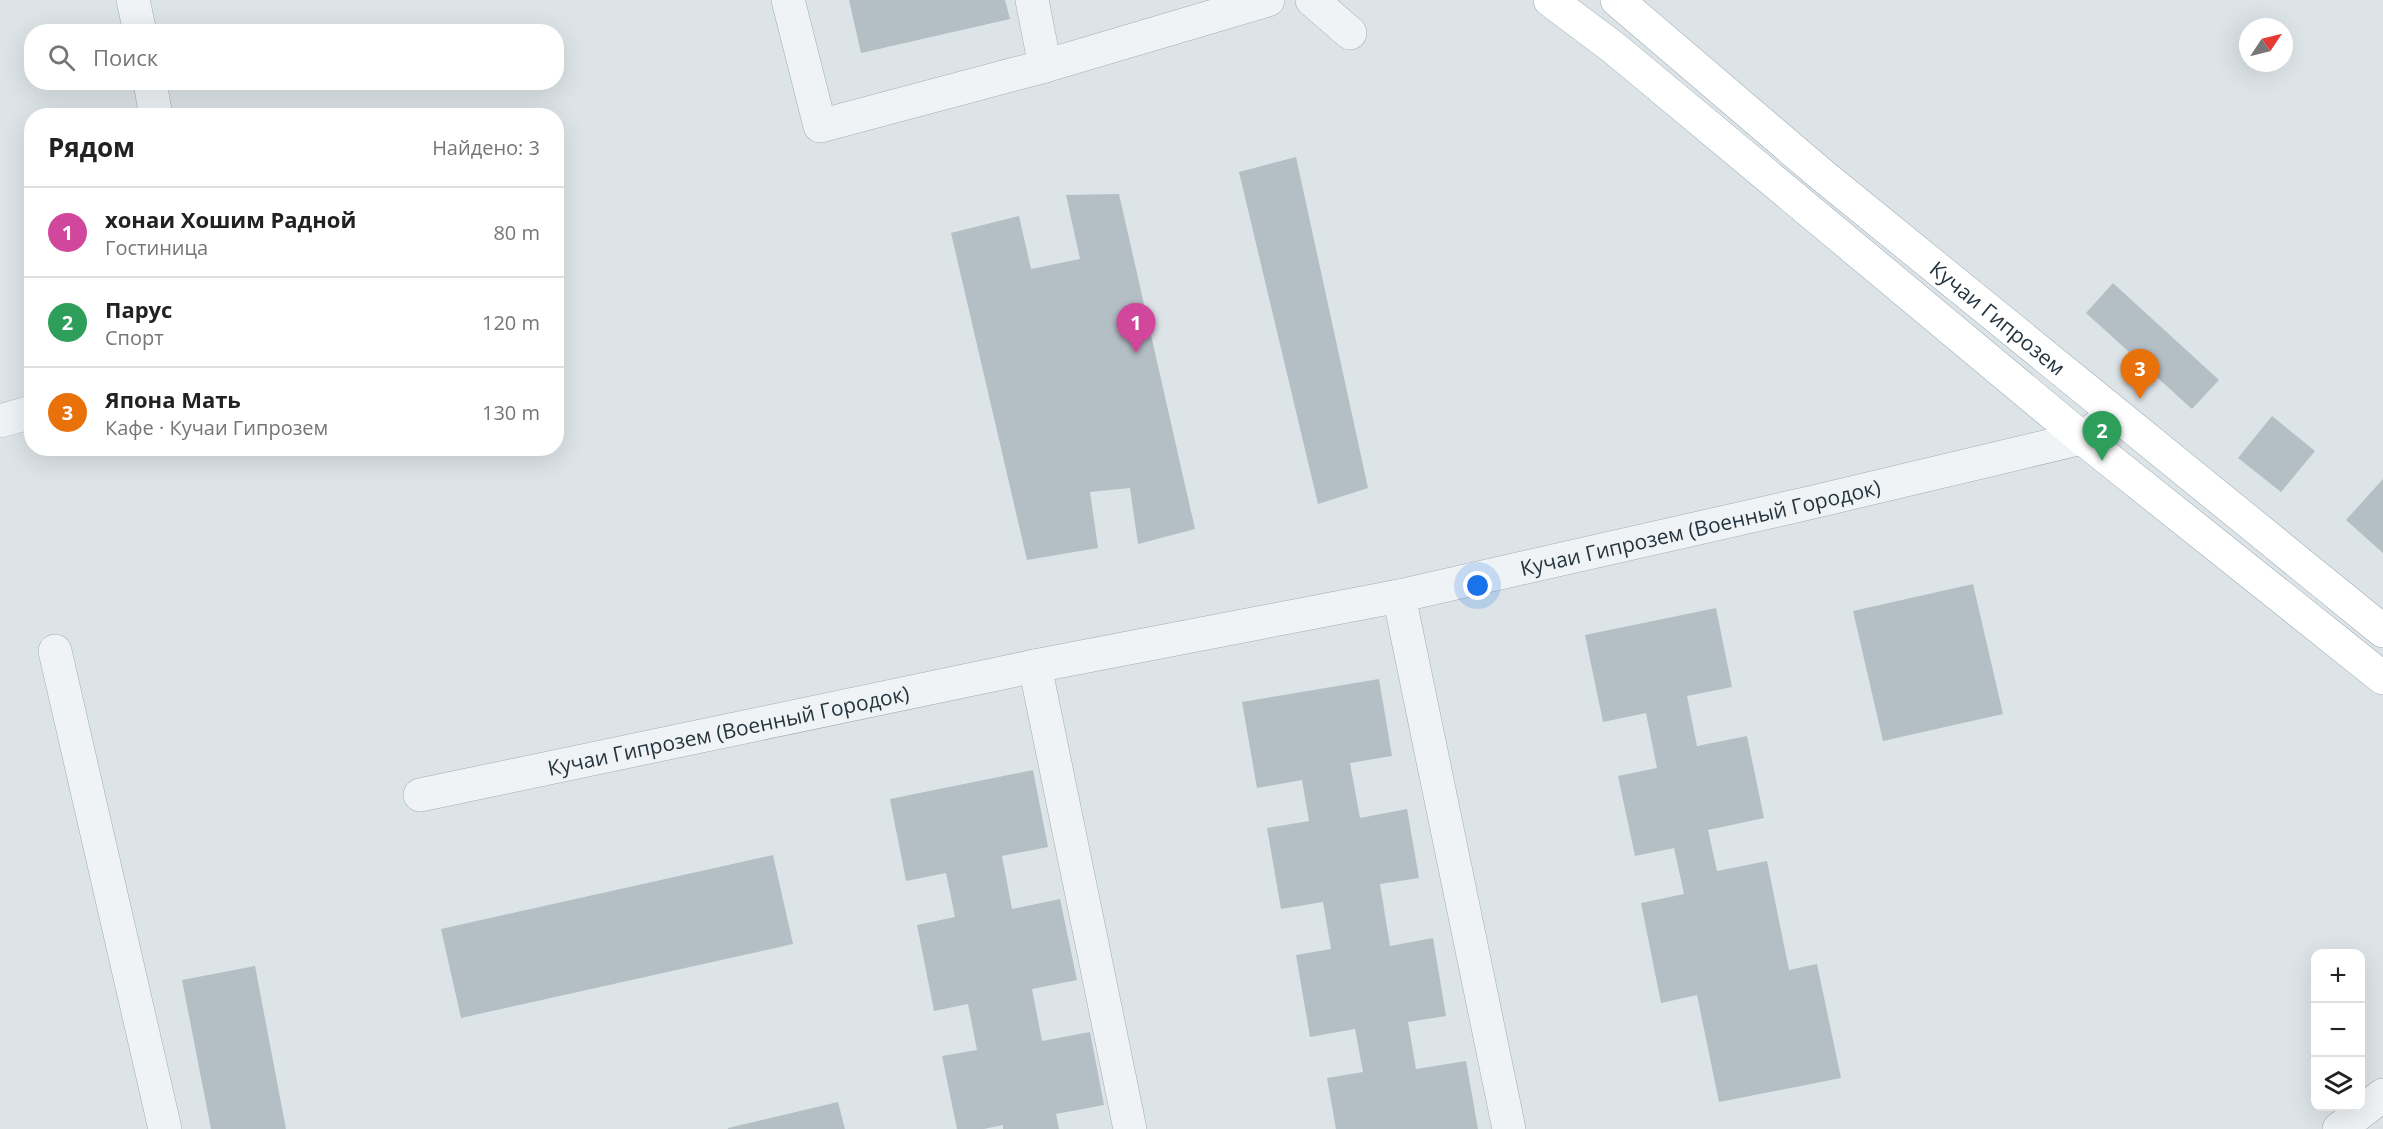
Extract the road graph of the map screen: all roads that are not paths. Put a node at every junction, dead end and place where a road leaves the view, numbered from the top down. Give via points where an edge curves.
1 (133, 0) edge
2 (788, 0) edge
3 (1032, 0) edge
4 (1312, 0) edge
5 (1550, 0) edge
6 (1617, 0) edge
7 (1253, 2) edge
8 (138, 24) edge
9 (1350, 33) dead end
10 (1045, 66) junction
11 (151, 90) edge
12 (155, 108) edge
13 (24, 414) edge
14 (2115, 414) junction
15 (0, 421) edge
16 (2082, 438) junction
17 (1399, 596) junction
18 (2383, 631) edge
19 (55, 651) dead end
20 (1035, 666) junction
21 (2383, 678) edge
22 (420, 795) dead end
23 (2383, 1095) edge
24 (165, 1129) edge
25 (1130, 1129) edge
26 (1509, 1129) edge
27 (2339, 1129) edge

1 - 8 lane
2 - 10 lane via 820,126
3 - 10 lane
4 - 9 lane
5 - 16 main road via 1614,48
6 - 14 main road, Кучаи Гипрозем via 1822,175
7 - 10 lane
11 - 12 lane
13 - 15 lane
14 - 16 lane, Кучаи Гипрозем (Военный Городок)
14 - 18 main road, Кучаи Гипрозем
16 - 17 lane, Кучаи Гипрозем (Военный Городок)
16 - 21 main road
17 - 20 lane, Кучаи Гипрозем (Военный Городок)
17 - 26 lane
19 - 24 lane
20 - 22 lane, Кучаи Гипрозем (Военный Городок)
20 - 25 lane
23 - 27 lane

